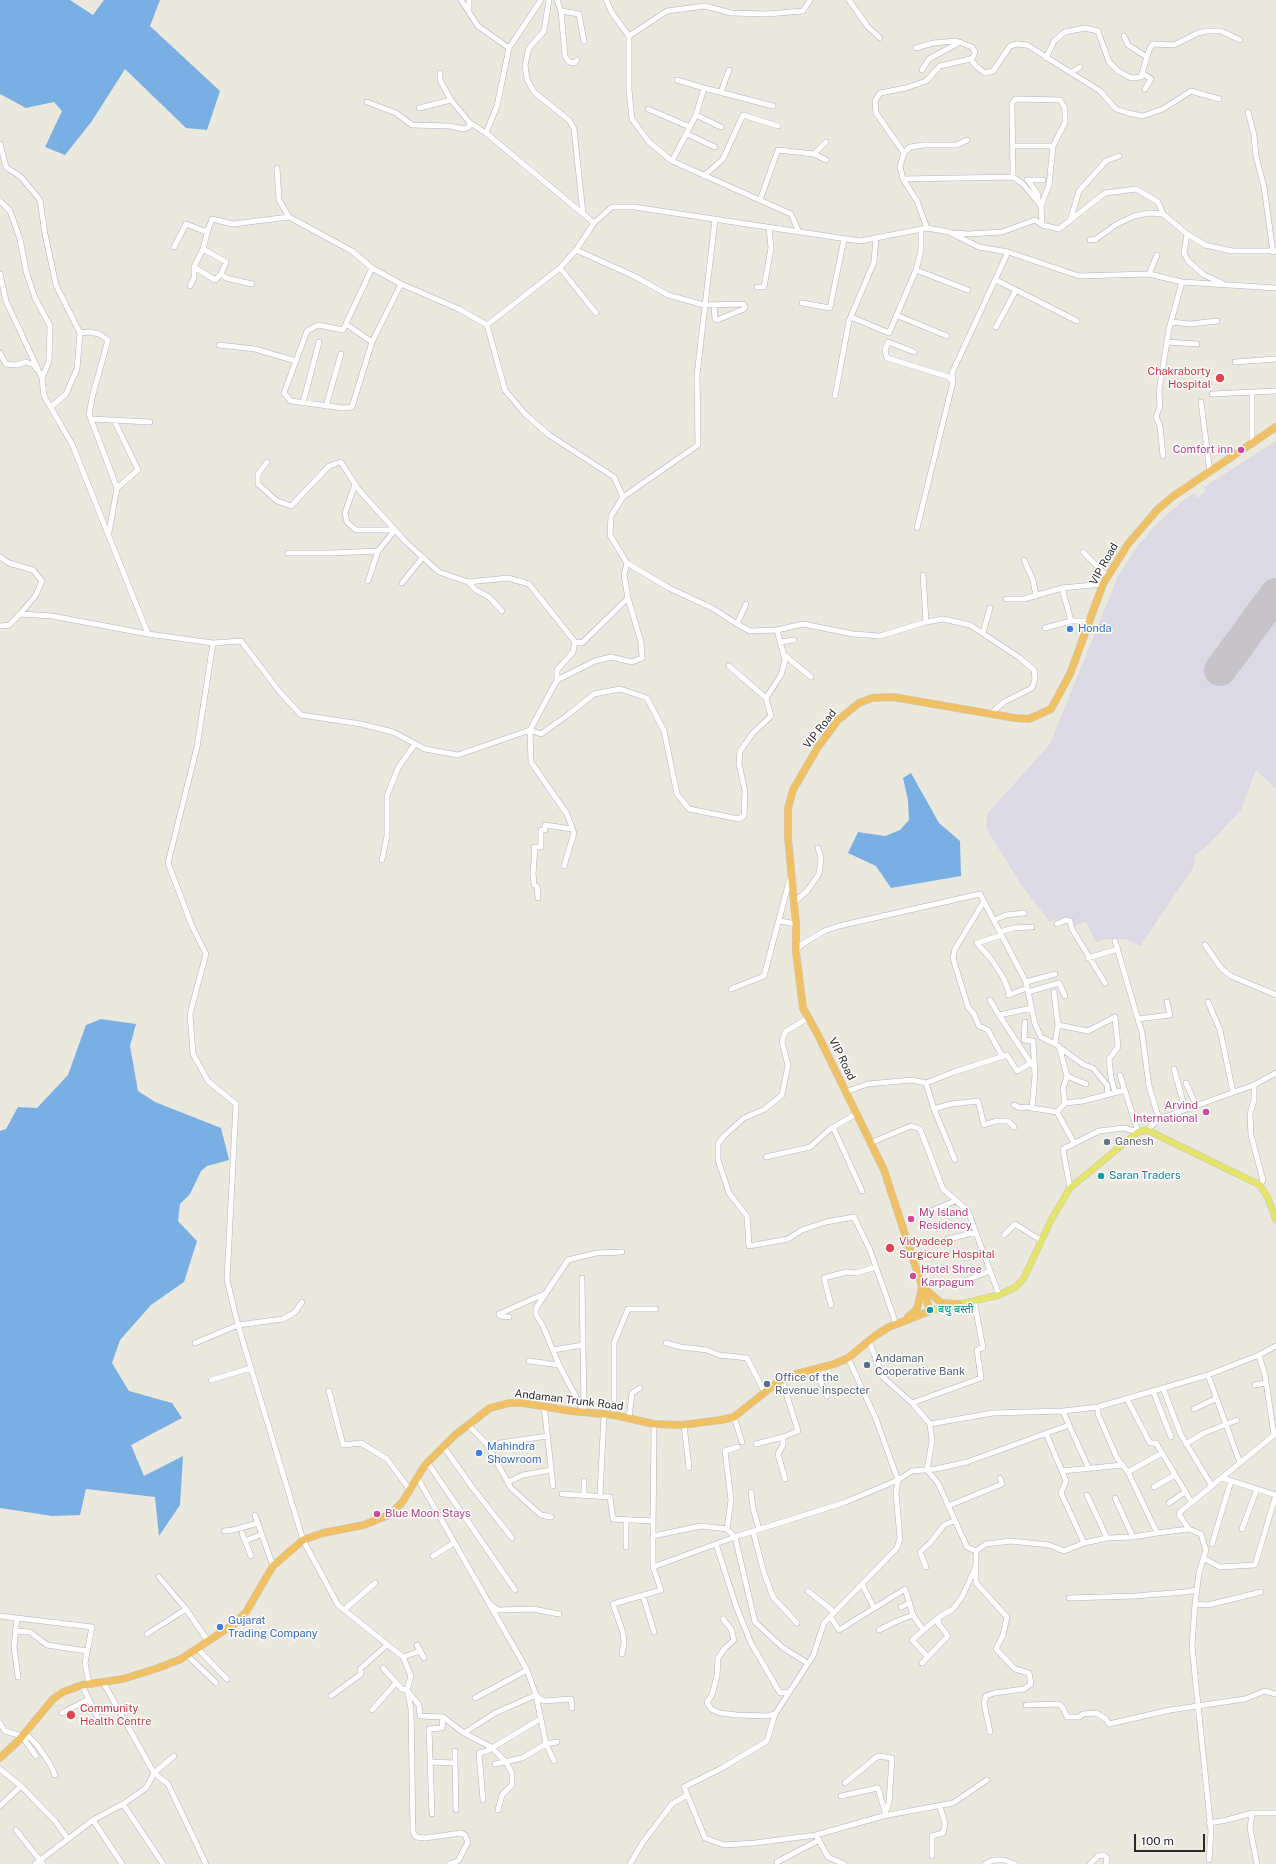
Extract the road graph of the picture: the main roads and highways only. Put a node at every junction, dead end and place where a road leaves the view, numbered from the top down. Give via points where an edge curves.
1 (1276, 427) edge
2 (1276, 1220) edge
3 (923, 1286) junction
4 (959, 1304) junction
5 (930, 1311) junction
6 (899, 1323) junction
7 (0, 1758) edge

1 - 3 highway, VIP Road via 1172,497 1157,510 1128,544 1103,584 1070,674 1052,709 1029,719 988,715 893,698 872,698 854,707 838,720 818,747 793,790 788,808 791,876 803,1008 884,1170
2 - 4 main road via 1260,1185 1147,1130 1138,1132 1070,1188 1051,1220 1024,1278 1016,1287 999,1295
3 - 4 highway via 941,1303
3 - 5 highway, VIP Road
3 - 6 highway via 917,1309
4 - 5 main road
5 - 6 highway, Andaman Trunk Road
6 - 7 highway, Andaman Trunk Road via 876,1335 848,1358 792,1374 734,1417 702,1424 654,1424 614,1415 544,1405 509,1403 490,1408 427,1462 403,1501 391,1514 378,1521 303,1540 273,1566 246,1612 234,1624 187,1655 140,1675 63,1692 53,1699

